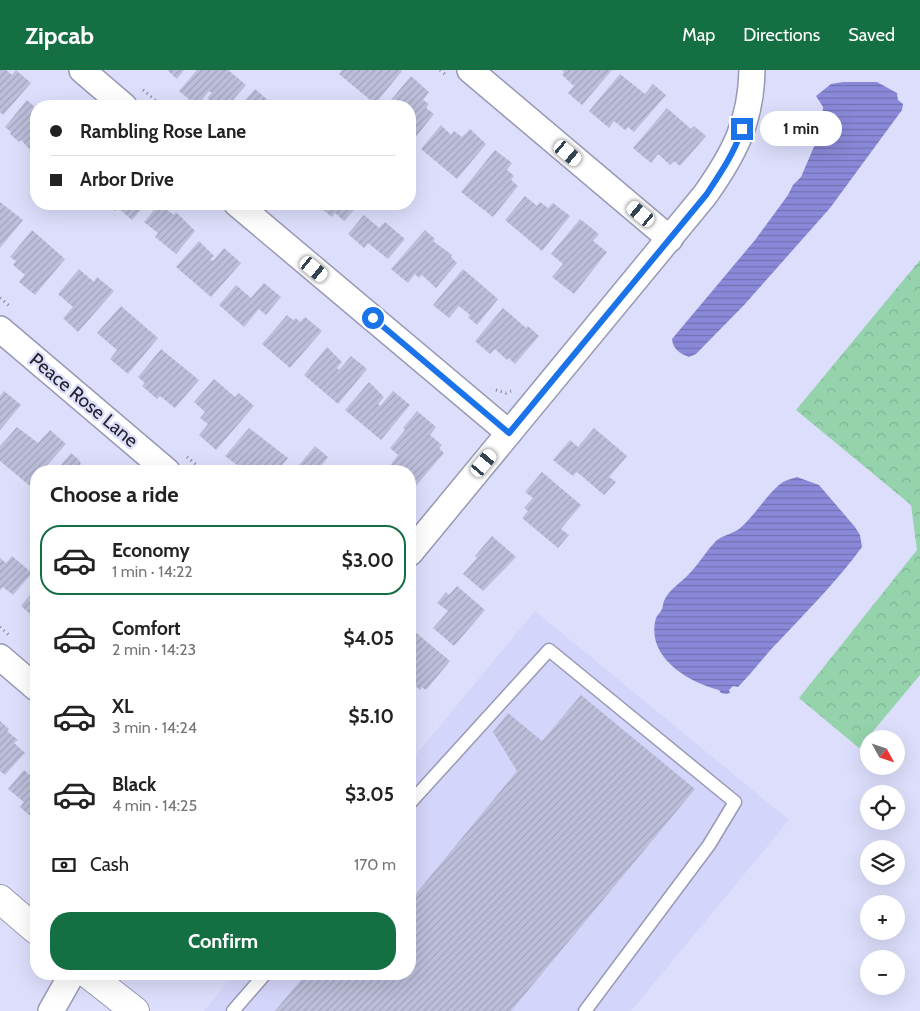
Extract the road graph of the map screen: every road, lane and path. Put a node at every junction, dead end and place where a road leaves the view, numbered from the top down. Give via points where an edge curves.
1 (82, 70) edge
2 (470, 70) edge
3 (752, 70) edge
4 (117, 100) edge
5 (244, 210) edge
6 (670, 239) junction
7 (0, 329) edge
8 (515, 389) dead end
9 (495, 390) dead end
10 (509, 433) junction
11 (160, 465) edge
12 (416, 545) edge
13 (0, 657) edge
14 (30, 683) edge
15 (416, 797) edge
16 (0, 899) edge
17 (30, 925) edge
18 (69, 980) edge
19 (96, 980) edge
20 (260, 980) edge
21 (51, 1011) edge
22 (135, 1011) edge
23 (233, 1011) edge
24 (585, 1011) edge

1 - 4 street
2 - 6 street
3 - 6 street via 747,115 737,144 706,195
5 - 10 street
6 - 10 street
7 - 11 street, Peace Rose Lane
8 - 9 path via 506,393
10 - 12 street
13 - 14 street
15 - 24 lane via 549,650 735,802 709,845
16 - 17 street
18 - 21 street
19 - 22 street
20 - 23 lane

